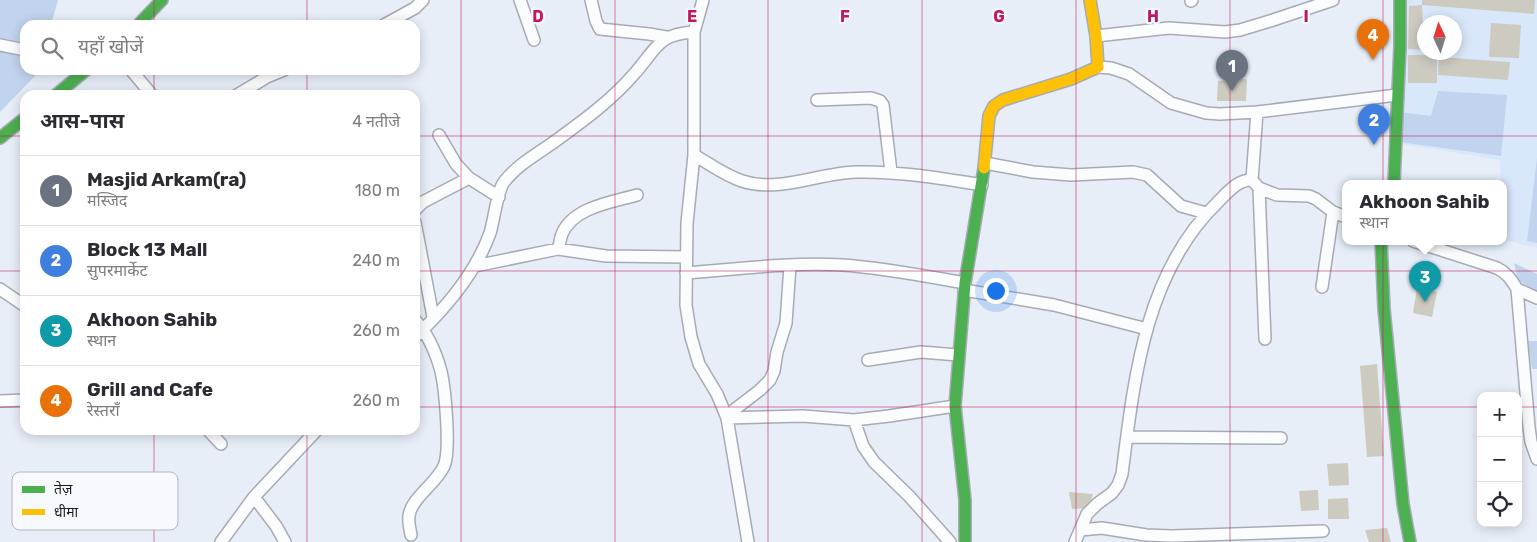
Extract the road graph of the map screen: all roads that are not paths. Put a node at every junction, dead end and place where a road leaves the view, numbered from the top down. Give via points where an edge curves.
1 (162, 0) edge
2 (520, 0) edge
3 (591, 0) edge
4 (704, 0) edge
5 (1090, 0) edge
6 (1333, 0) edge
7 (1400, 0) edge
8 (421, 1) edge
9 (136, 10) dead end
10 (129, 20) edge
11 (143, 20) edge
12 (395, 20) edge
13 (694, 32) junction
14 (1096, 36) junction
15 (666, 38) junction
16 (534, 40) dead end
17 (0, 45) edge
18 (20, 49) edge
19 (1098, 67) junction
20 (75, 75) edge
21 (93, 75) edge
22 (135, 75) edge
23 (272, 75) edge
24 (61, 90) edge
25 (77, 90) edge
26 (148, 90) edge
27 (245, 90) edge
28 (1384, 92) junction
29 (1397, 95) junction
30 (817, 100) dead end
31 (1257, 112) junction
32 (1383, 112) dead end
33 (20, 122) edge
34 (439, 135) dead end
35 (20, 136) edge
36 (0, 138) edge
37 (0, 150) edge
38 (694, 155) junction
39 (985, 163) junction
40 (891, 172) junction
41 (469, 178) junction
42 (1394, 180) edge
43 (1256, 184) junction
44 (982, 185) junction
45 (637, 195) dead end
46 (499, 197) junction
47 (420, 205) edge
48 (1333, 212) junction
49 (1206, 214) junction
50 (1342, 215) edge
51 (1381, 245) edge
52 (1425, 245) edge
53 (420, 248) edge
54 (558, 249) junction
55 (686, 257) junction
56 (475, 266) junction
57 (790, 266) junction
58 (686, 273) junction
59 (965, 286) junction
60 (1322, 287) dead end
61 (0, 289) edge
62 (1517, 289) junction
63 (1537, 298) edge
64 (20, 303) edge
65 (433, 317) junction
66 (1147, 329) junction
67 (420, 332) edge
68 (420, 334) edge
69 (1265, 339) dead end
70 (958, 355) junction
71 (868, 360) dead end
72 (20, 400) edge
73 (0, 401) edge
74 (955, 406) junction
75 (726, 417) junction
76 (854, 420) junction
77 (213, 435) edge
78 (312, 435) edge
79 (1126, 436) junction
80 (1281, 438) dead end
81 (221, 444) dead end
82 (1537, 459) edge
83 (254, 497) junction
84 (1080, 530) junction
85 (1323, 531) dead end
86 (412, 535) dead end
87 (221, 542) edge
88 (285, 542) edge
89 (748, 542) edge
90 (950, 542) edge
91 (965, 542) edge
92 (1075, 542) edge
93 (1410, 542) edge

1 - 11 main road
2 - 16 street
3 - 15 street via 600,30
4 - 13 street
5 - 14 main road
6 - 14 street via 1240,30 1169,28
7 - 29 main road
8 - 12 street
9 - 10 main road
13 - 15 street
13 - 38 street
14 - 19 main road
15 - 46 street via 607,102 502,183
17 - 18 street
19 - 31 street via 1129,74 1166,99 1187,108 1220,114
19 - 39 main road via 994,106 989,116
20 - 24 main road
21 - 25 main road
22 - 26 street
23 - 27 street
28 - 29 street
28 - 31 street
28 - 32 main road
29 - 42 main road
30 - 40 street via 871,98 880,101
31 - 43 street
33 - 36 main road
34 - 41 street via 456,164
35 - 37 main road
38 - 40 street via 742,181 760,184 853,172
38 - 55 street
39 - 44 main road
39 - 49 street via 1071,176 1141,173 1181,206
40 - 44 street
41 - 46 street
41 - 47 street
43 - 48 street via 1277,195 1309,196
43 - 49 street via 1244,180 1237,184
43 - 69 street
44 - 59 main road
45 - 54 street via 578,215 569,222
46 - 56 street via 490,232
48 - 50 street
48 - 60 street
49 - 66 street via 1171,266
51 - 93 main road via 1384,309 1403,504
52 - 62 street via 1497,268 1507,273
53 - 65 street
54 - 55 street via 606,256
54 - 56 street
55 - 58 street
56 - 65 street
57 - 58 street
57 - 59 street via 841,265 883,269
57 - 75 street via 786,323 774,371 760,390
58 - 75 street via 691,337 699,364
59 - 66 street
59 - 70 main road
61 - 64 street
62 - 63 street
62 - 82 street via 1529,427
65 - 67 street
66 - 79 street
68 - 86 street via 433,349 441,372 447,449 444,466 438,476 411,507
70 - 71 street via 921,352
70 - 74 main road
72 - 73 street
74 - 76 street
74 - 91 main road via 965,500
75 - 76 street via 803,416
75 - 89 street
76 - 90 street via 863,446 874,462
77 - 81 street
78 - 83 street
79 - 80 street
79 - 84 street via 1118,485 1087,514
83 - 87 street
83 - 88 street
84 - 85 street via 1102,528 1155,536
84 - 92 street

